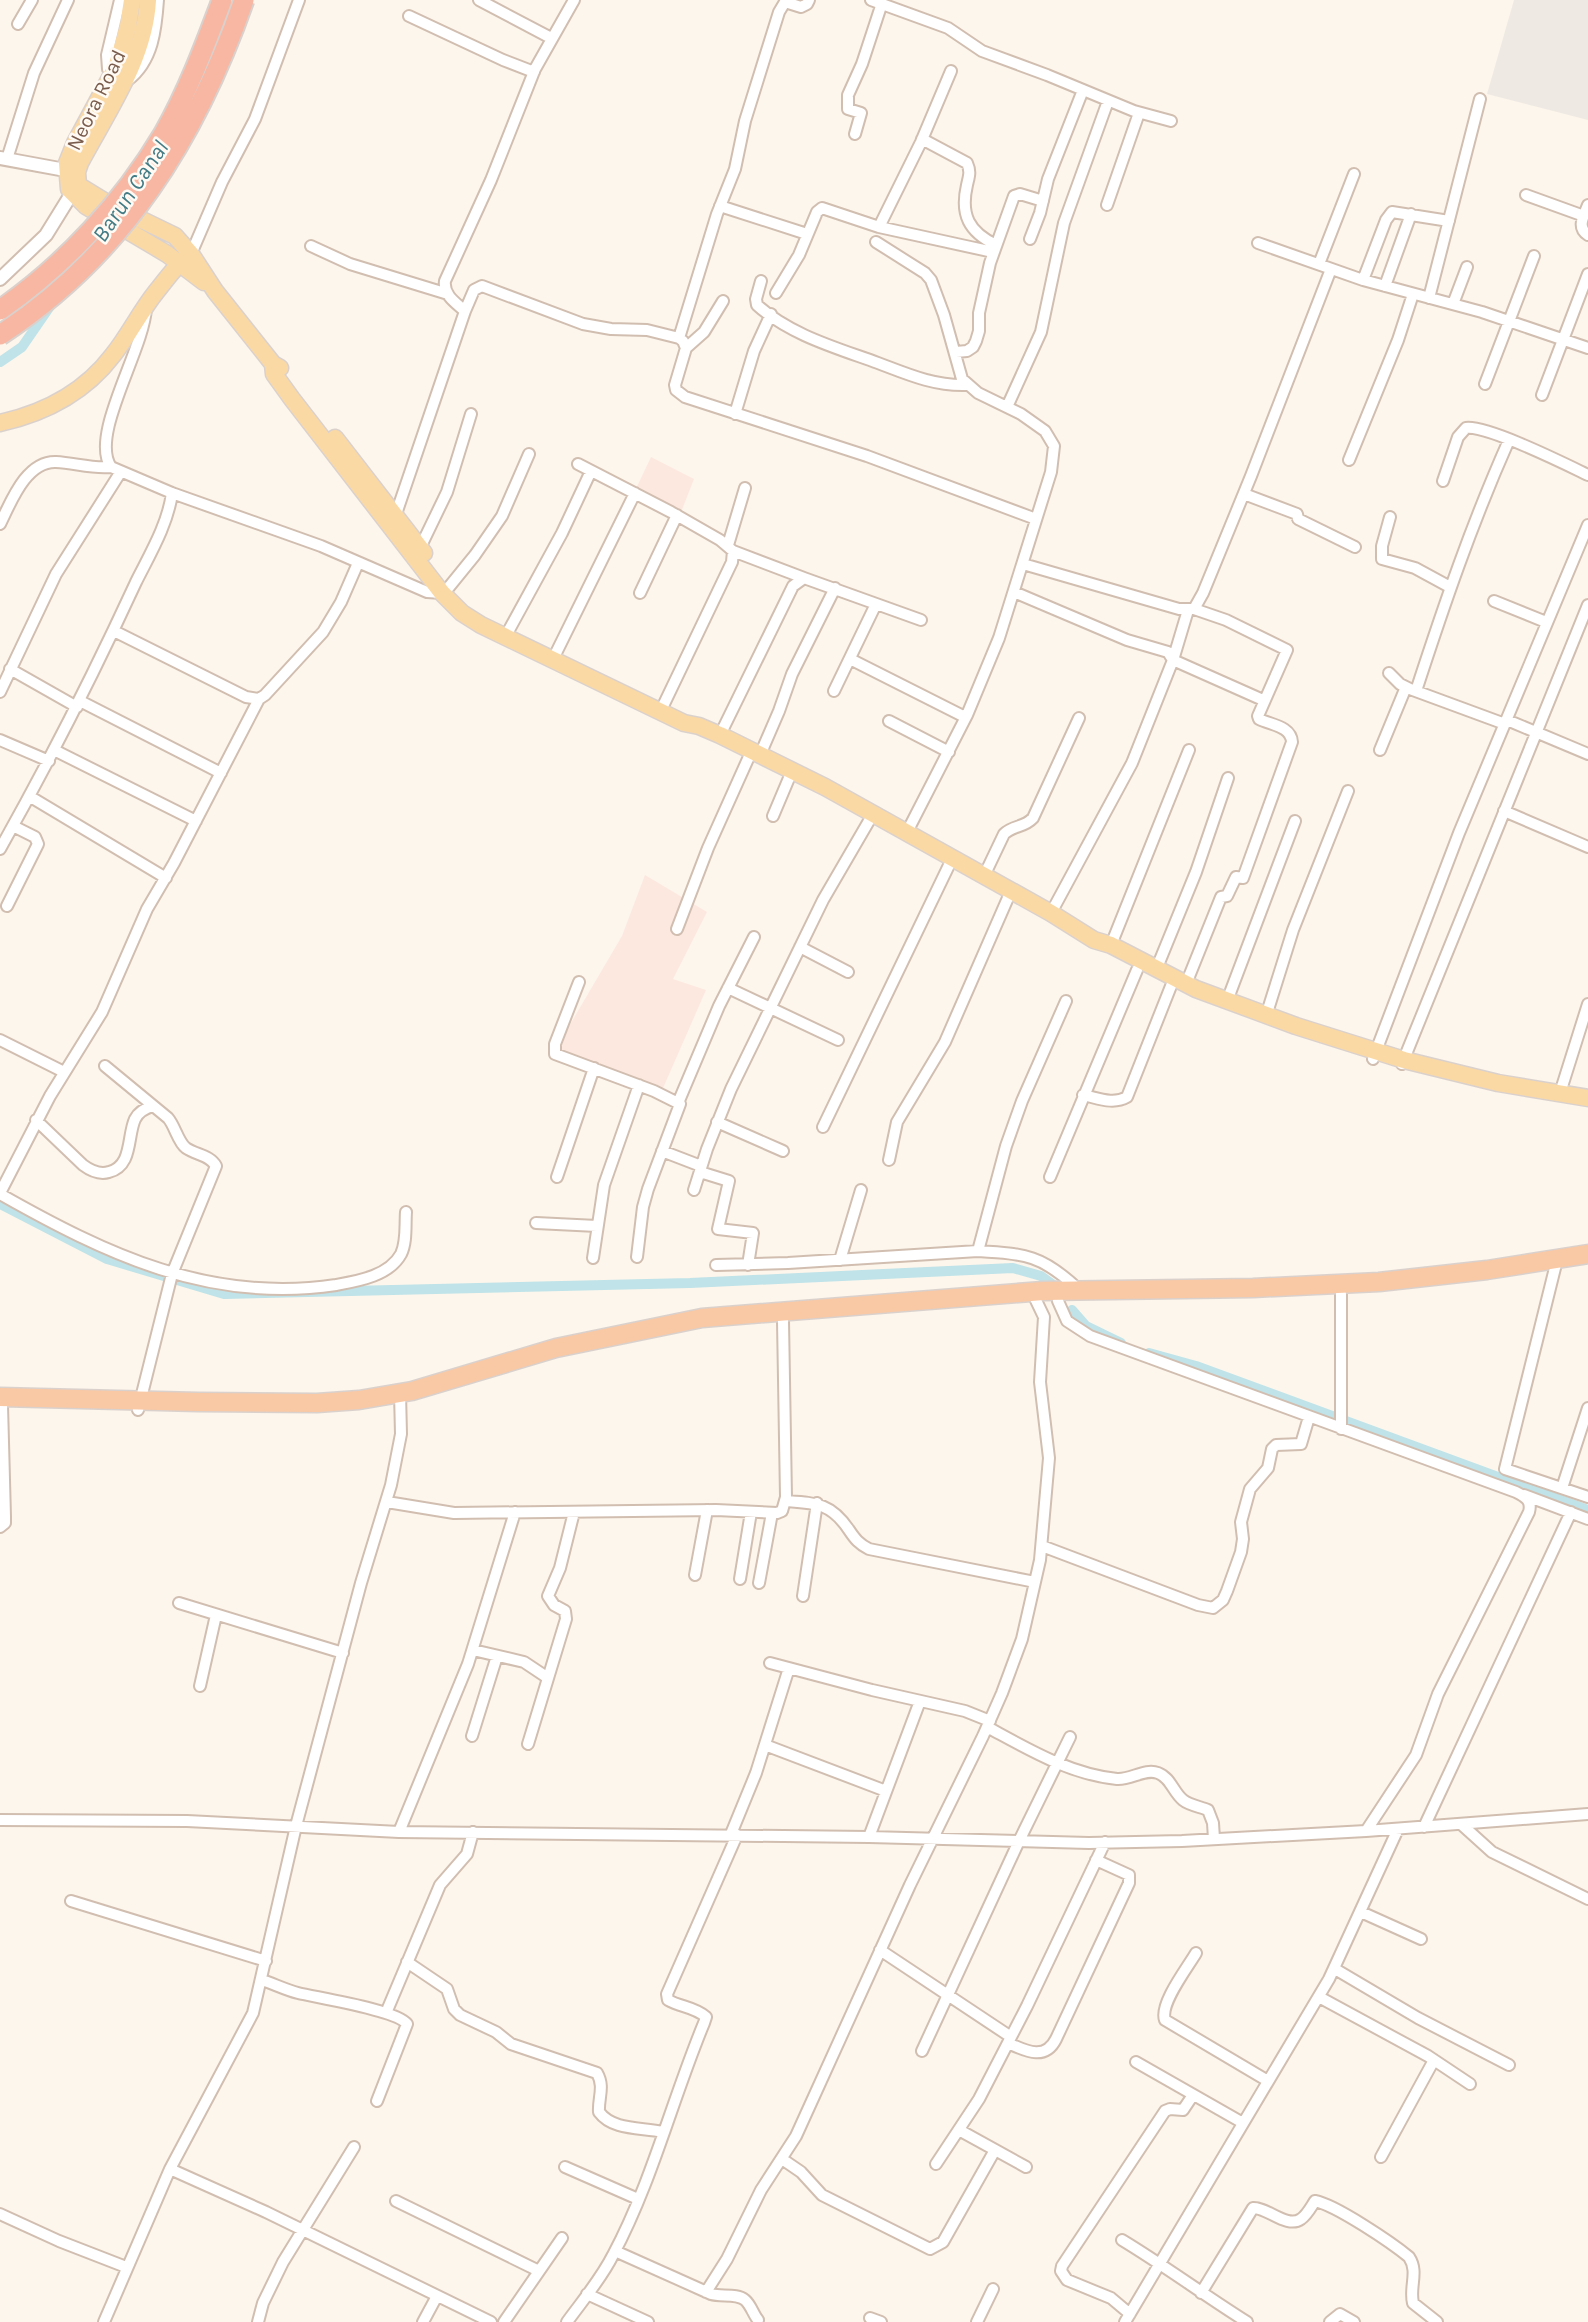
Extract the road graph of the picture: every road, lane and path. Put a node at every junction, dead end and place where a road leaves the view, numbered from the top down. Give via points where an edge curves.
1 (32, 0) edge
2 (68, 0) edge
3 (120, 0) edge
4 (132, 0) edge
5 (148, 0) edge
6 (158, 0) edge
7 (222, 0) edge
8 (244, 0) edge
9 (299, 0) edge
10 (479, 0) edge
11 (574, 0) edge
12 (809, 0) edge
13 (876, 2) edge
14 (408, 16) dead end
15 (19, 23) dead end
16 (551, 38) junction
17 (951, 71) dead end
18 (120, 72) junction
19 (534, 72) junction
20 (1083, 90) junction
21 (1480, 99) dead end
22 (1108, 101) junction
23 (1139, 113) junction
24 (1171, 121) dead end
25 (855, 134) dead end
26 (922, 139) junction
27 (4, 159) edge
28 (71, 171) junction
29 (1354, 174) dead end
30 (72, 193) junction
31 (1526, 195) dead end
32 (1043, 201) junction
33 (1107, 205) dead end
34 (720, 206) junction
35 (104, 209) junction
36 (1586, 211) edge
37 (1411, 214) junction
38 (1449, 221) junction
39 (879, 227) junction
40 (807, 234) junction
41 (1588, 235) edge
42 (1030, 239) dead end
43 (876, 242) dead end
44 (1258, 243) dead end
45 (311, 246) dead end
46 (995, 248) junction
47 (1534, 256) dead end
48 (179, 257) junction
49 (1319, 264) junction
50 (1466, 267) dead end
51 (1331, 269) junction
52 (1588, 274) edge
53 (0, 279) edge
54 (1363, 280) junction
55 (761, 281) dead end
56 (1385, 286) junction
57 (776, 293) dead end
58 (448, 294) junction
59 (1413, 294) junction
60 (1429, 298) junction
61 (723, 301) dead end
62 (1453, 304) junction
63 (146, 305) junction
64 (0, 310) edge
65 (466, 311) junction
66 (771, 314) junction
67 (1509, 321) junction
68 (0, 335) edge
69 (1562, 339) junction
70 (682, 343) junction
71 (1588, 348) edge
72 (956, 352) junction
73 (273, 364) junction
74 (1485, 384) dead end
75 (966, 385) junction
76 (1542, 395) dead end
77 (1007, 407) junction
78 (471, 414) dead end
79 (735, 414) junction
80 (0, 423) edge
81 (1509, 440) junction
82 (529, 454) dead end
83 (1349, 460) dead end
84 (578, 464) dead end
85 (116, 470) junction
86 (592, 471) junction
87 (1588, 475) edge
88 (1443, 481) dead end
89 (745, 488) dead end
90 (172, 493) junction
91 (635, 493) junction
92 (1244, 494) junction
93 (396, 513) junction
94 (677, 515) junction
95 (1390, 517) dead end
96 (1036, 519) junction
97 (0, 524) edge
98 (1588, 525) edge
99 (1355, 547) dead end
100 (420, 548) junction
101 (730, 548) junction
102 (358, 563) junction
103 (1023, 564) junction
104 (804, 578) junction
105 (1450, 587) junction
106 (835, 588) junction
107 (446, 590) junction
108 (1014, 592) junction
109 (639, 593) dead end
110 (1494, 601) dead end
111 (876, 604) junction
112 (1588, 605) edge
113 (1191, 609) junction
114 (921, 620) dead end
115 (1546, 622) junction
116 (509, 630) junction
117 (114, 631) junction
118 (556, 653) junction
119 (850, 659) junction
120 (1173, 660) junction
121 (10, 669) junction
122 (1389, 673) dead end
123 (1411, 689) junction
124 (834, 691) dead end
125 (0, 692) edge
126 (259, 699) junction
127 (1263, 701) junction
128 (78, 704) junction
129 (664, 704) junction
130 (965, 717) junction
131 (1079, 718) dead end
132 (889, 721) dead end
133 (1506, 722) junction
134 (699, 726) junction
135 (1536, 732) junction
136 (720, 736) junction
137 (0, 740) edge
138 (1189, 750) dead end
139 (1380, 750) dead end
140 (756, 752) junction
141 (949, 752) junction
142 (1588, 754) edge
143 (51, 756) junction
144 (792, 771) junction
145 (221, 773) junction
146 (1228, 778) dead end
147 (1348, 792) dead end
148 (29, 796) junction
149 (1504, 811) junction
150 (873, 814) junction
151 (774, 816) dead end
152 (196, 821) junction
153 (1296, 821) dead end
154 (13, 826) junction
155 (906, 834) junction
156 (1586, 842) edge
157 (0, 849) edge
158 (952, 859) junction
159 (984, 876) junction
160 (166, 878) junction
161 (1011, 891) junction
162 (7, 906) dead end
163 (1051, 913) junction
164 (677, 929) dead end
165 (754, 937) dead end
166 (1094, 940) junction
167 (1111, 946) junction
168 (800, 947) junction
169 (1137, 970) junction
170 (1156, 970) junction
171 (848, 972) dead end
172 (579, 982) dead end
173 (1178, 985) junction
174 (729, 988) junction
175 (1066, 1001) dead end
176 (1227, 1001) junction
177 (1588, 1004) edge
178 (771, 1009) junction
179 (1266, 1016) junction
180 (0, 1040) edge
181 (838, 1040) dead end
182 (1374, 1055) junction
183 (1403, 1063) junction
184 (105, 1066) dead end
185 (594, 1069) junction
186 (64, 1072) junction
187 (639, 1086) junction
188 (1560, 1093) junction
189 (1083, 1095) junction
190 (1588, 1098) edge
191 (678, 1103) junction
192 (153, 1106) junction
193 (1588, 1107) edge
194 (37, 1120) junction
195 (717, 1122) junction
196 (823, 1127) dead end
197 (662, 1151) junction
198 (783, 1151) dead end
199 (889, 1160) dead end
200 (700, 1169) junction
201 (557, 1177) dead end
202 (1050, 1177) dead end
203 (694, 1190) dead end
204 (861, 1190) dead end
205 (0, 1194) edge
206 (406, 1212) dead end
207 (536, 1223) dead end
208 (597, 1226) junction
209 (978, 1251) junction
210 (1588, 1254) edge
211 (637, 1257) dead end
212 (593, 1258) dead end
213 (840, 1260) junction
214 (716, 1265) dead end
215 (748, 1265) junction
216 (1556, 1265) junction
217 (1588, 1265) edge
218 (172, 1274) junction
219 (1379, 1286) junction
220 (1078, 1289) junction
221 (1342, 1294) junction
222 (1035, 1297) junction
223 (1058, 1301) junction
224 (783, 1321) junction
225 (400, 1399) junction
226 (1, 1403) edge
227 (140, 1405) junction
228 (1588, 1408) edge
229 (1309, 1417) junction
230 (1341, 1424) junction
231 (1505, 1469) junction
232 (1500, 1486) junction
233 (1562, 1488) junction
234 (1524, 1495) junction
235 (1588, 1497) edge
236 (786, 1501) junction
237 (387, 1502) junction
238 (817, 1503) junction
239 (707, 1510) junction
240 (573, 1512) junction
241 (751, 1512) junction
242 (515, 1513) junction
243 (772, 1513) junction
244 (1571, 1513) junction
245 (1588, 1518) edge
246 (0, 1527) edge
247 (1042, 1546) junction
248 (695, 1575) dead end
249 (740, 1579) dead end
250 (1035, 1582) junction
251 (759, 1583) dead end
252 (803, 1596) dead end
253 (179, 1603) dead end
254 (216, 1615) junction
255 (473, 1650) junction
256 (343, 1653) junction
257 (497, 1656) junction
258 (770, 1663) dead end
259 (789, 1668) junction
260 (548, 1678) junction
261 (200, 1686) dead end
262 (920, 1701) junction
263 (989, 1724) junction
264 (472, 1736) dead end
265 (1070, 1737) dead end
266 (528, 1744) dead end
267 (765, 1745) junction
268 (1058, 1763) junction
269 (886, 1791) junction
270 (1588, 1814) edge
271 (0, 1820) edge
272 (1461, 1824) junction
273 (296, 1826) junction
274 (1424, 1827) junction
275 (1398, 1829) junction
276 (1366, 1831) junction
277 (399, 1832) junction
278 (473, 1832) junction
279 (734, 1835) junction
280 (869, 1837) junction
281 (932, 1838) junction
282 (1214, 1839) junction
283 (1019, 1841) junction
284 (1105, 1842) junction
285 (1096, 1860) junction
286 (1588, 1899) edge
287 (71, 1901) dead end
288 (1361, 1912) junction
289 (1421, 1939) dead end
290 (880, 1950) junction
291 (1196, 1953) dead end
292 (266, 1961) junction
293 (407, 1962) junction
294 (1335, 1969) junction
295 (262, 1980) junction
296 (948, 1994) junction
297 (1318, 1997) junction
298 (386, 2013) junction
299 (1009, 2040) junction
300 (922, 2050) dead end
301 (1434, 2060) junction
302 (1136, 2062) dead end
303 (1509, 2065) dead end
304 (1268, 2081) junction
305 (1470, 2084) dead end
306 (1193, 2095) junction
307 (377, 2101) dead end
308 (1243, 2123) junction
309 (959, 2130) junction
310 (663, 2132) junction
311 (354, 2147) dead end
312 (995, 2150) junction
313 (1381, 2157) dead end
314 (782, 2159) junction
315 (936, 2164) dead end
316 (565, 2167) dead end
317 (1026, 2167) dead end
318 (170, 2169) junction
319 (638, 2199) junction
320 (396, 2201) dead end
321 (0, 2214) edge
322 (301, 2231) junction
323 (562, 2238) dead end
324 (1122, 2240) dead end
325 (615, 2251) junction
326 (1161, 2263) junction
327 (126, 2267) junction
328 (539, 2271) junction
329 (993, 2289) dead end
330 (706, 2292) junction
331 (1201, 2293) junction
332 (587, 2294) junction
333 (437, 2296) junction
334 (1128, 2318) edge
335 (758, 2320) dead end
336 (104, 2322) edge
337 (258, 2322) edge
338 (423, 2322) edge
339 (491, 2322) edge
340 (504, 2322) edge
341 (567, 2322) edge
342 (648, 2322) edge
343 (977, 2322) edge
344 (1247, 2322) edge
345 (1330, 2322) edge
346 (1354, 2322) edge
347 (1437, 2322) edge

1 - 15 street
2 - 27 street via 34,73
3 - 18 street via 107,55 108,69
4 - 18 main road, Neora Road
5 - 18 main road, Neora Road via 139,48
6 - 18 street via 152,45 136,74 128,80
7 - 64 highway, bridge via 180,103 124,192 66,256
8 - 68 highway, bridge via 198,113 161,176 81,272
9 - 48 street via 255,119
10 - 16 street
11 - 16 street
12 - 34 street via 804,7 783,4
13 - 20 street via 948,28 982,51
13 - 25 street via 862,64 847,102 848,109 861,113
14 - 19 street
16 - 19 street
17 - 26 street
18 - 28 main road
19 - 58 street via 444,281
20 - 22 street
20 - 32 street
21 - 38 street
22 - 23 street
22 - 77 street via 1064,223 1041,332
23 - 24 street
23 - 33 street
26 - 39 street
26 - 46 street via 967,163 970,176 965,203 970,226
27 - 28 street
28 - 30 main road, Neora Road
28 - 35 main road via 78,185
29 - 49 street
30 - 35 main road via 86,206
30 - 53 street via 46,236
31 - 36 street
32 - 42 street
32 - 46 street via 1014,196
34 - 40 street
34 - 70 street
35 - 48 main road, bridge
35 - 48 main road, bridge via 175,236
36 - 41 street via 1581,226
37 - 38 street
37 - 54 street via 1398,211 1389,215
37 - 56 street
38 - 60 street
39 - 40 street via 822,208
39 - 46 street
40 - 57 street
43 - 72 street via 931,280
44 - 49 street
45 - 58 street via 351,264
46 - 72 street via 976,341 967,351
47 - 67 street
48 - 63 main road
48 - 73 main road via 215,291
49 - 51 street
50 - 62 street
51 - 54 street
51 - 92 street
52 - 69 street
54 - 56 street
55 - 66 street via 755,302
56 - 59 street
58 - 65 street
59 - 60 street
59 - 83 street
60 - 62 street
61 - 70 street via 704,332
62 - 67 street
63 - 80 main road via 115,353 90,380 51,407
63 - 85 street via 142,333 106,431 105,454
65 - 70 street via 474,290 482,286 583,324 647,330
65 - 93 street
66 - 75 street via 829,346 926,380
66 - 79 street
67 - 69 street
67 - 74 street
69 - 71 street
69 - 76 street
70 - 79 street via 676,390
72 - 75 street
73 - 93 main road via 282,369
73 - 107 main road via 274,374 292,399
75 - 77 street
77 - 96 street via 1035,423 1054,446
78 - 100 street via 447,492
79 - 96 street via 867,456
81 - 87 street
81 - 88 street via 1466,428 1458,437
81 - 105 street
82 - 107 street via 502,516
84 - 86 street
85 - 90 street
85 - 97 street via 41,464 21,484
85 - 121 street via 56,574
86 - 91 street
86 - 116 street
89 - 101 street
90 - 102 street
90 - 117 street
91 - 94 street
91 - 118 street
92 - 99 street via 1297,514 1298,519
92 - 113 street via 1203,593
93 - 100 main road
94 - 101 street
94 - 109 street
95 - 105 street via 1382,559 1415,568
96 - 103 street
98 - 115 street
100 - 107 main road
101 - 104 street
101 - 129 street via 732,562
102 - 107 street via 427,592
102 - 126 street via 323,632
103 - 108 street
103 - 113 street
104 - 106 street
104 - 136 street via 793,586
105 - 123 street
106 - 111 street
106 - 140 street
107 - 116 main road via 475,613
107 - 134 main road via 462,613 481,625 684,723
108 - 120 street via 1127,640 1168,652
108 - 130 street
110 - 115 street
111 - 114 street
111 - 119 street
112 - 135 street
113 - 120 street
113 - 127 street via 1287,650
115 - 133 street
116 - 118 main road
117 - 126 street via 246,697
117 - 128 street
118 - 129 main road
119 - 124 street
119 - 130 street
120 - 127 street
120 - 163 street via 1132,763
121 - 125 street
121 - 128 street
122 - 123 street
123 - 133 street
123 - 139 street
126 - 145 street
127 - 173 street via 1259,719 1287,731 1292,736 1291,749 1243,878 1236,877 1227,896 1220,897
128 - 143 street
128 - 145 street
129 - 134 main road
130 - 141 street
131 - 159 street via 1032,818 1004,834
132 - 141 street
133 - 135 street
133 - 182 street
134 - 136 main road
135 - 142 street
135 - 149 street
136 - 140 main road
137 - 143 street
138 - 167 street
140 - 144 main road
140 - 164 street via 708,848
141 - 155 street
143 - 148 street
143 - 152 street
144 - 150 main road
144 - 151 street
145 - 152 street
146 - 170 street
147 - 179 street via 1300,909
148 - 154 street
148 - 160 street
149 - 156 street
149 - 183 street
150 - 155 main road
150 - 168 street
152 - 160 street
153 - 176 street
154 - 157 street
154 - 162 street via 35,837 38,844
155 - 158 main road
158 - 159 main road
158 - 196 street
159 - 161 main road
160 - 186 street via 143,917 102,1012
161 - 163 main road
161 - 199 street via 945,1042 897,1122
163 - 166 main road
165 - 174 street
166 - 167 main road
166 - 169 main road via 1104,952
167 - 170 main road
168 - 171 street
168 - 178 street
169 - 173 main road
169 - 189 street
170 - 173 main road
172 - 185 street via 554,1051
173 - 176 main road
173 - 182 main road via 1263,1024
173 - 189 street via 1127,1097 1111,1101
174 - 178 street
174 - 191 street
175 - 209 street via 1006,1146
176 - 179 main road
177 - 188 street
178 - 181 street
178 - 195 street
179 - 182 main road
180 - 186 street
182 - 183 main road
183 - 188 main road
183 - 193 main road via 1496,1091
184 - 192 street
185 - 187 street
185 - 201 street
186 - 194 street
187 - 191 street
187 - 208 street via 611,1163
188 - 190 main road
189 - 202 street
191 - 197 street
192 - 194 street via 135,1118 121,1164 105,1173 83,1165
192 - 218 street via 172,1123 184,1147 216,1166
194 - 205 street
195 - 198 street
195 - 200 street
197 - 200 street
197 - 211 street via 643,1207
200 - 203 street
200 - 215 street via 729,1181 718,1229 753,1233
204 - 213 street
205 - 218 street via 99,1247
206 - 218 street via 400,1256 386,1269 358,1281 309,1288 244,1288
207 - 208 street
208 - 212 street
209 - 213 street
209 - 220 street via 1038,1259
210 - 216 highway
213 - 215 street
214 - 215 street
216 - 217 highway
216 - 219 highway
216 - 231 street
218 - 227 street
219 - 220 highway
219 - 221 highway
220 - 222 highway
221 - 223 highway
221 - 230 street
222 - 223 highway
222 - 224 highway
222 - 225 highway via 702,1318 556,1348
222 - 247 street via 1044,1317 1040,1382 1049,1458
223 - 229 street via 1067,1321 1090,1336
224 - 225 highway via 654,1337
224 - 236 street
225 - 227 highway via 361,1409 315,1411
225 - 237 street via 401,1434
226 - 227 highway
226 - 246 street via 5,1524
228 - 233 street
229 - 230 street
229 - 247 street via 1301,1444 1276,1445 1268,1468 1250,1489 1241,1522 1241,1552 1223,1600 1213,1608
230 - 232 street
231 - 232 street
231 - 233 street
232 - 234 street
233 - 235 street
234 - 244 street
234 - 276 street via 1531,1506 1529,1512 1441,1688 1422,1743
236 - 238 street
236 - 243 street via 782,1511
237 - 242 street via 447,1512
237 - 256 street
238 - 250 street via 832,1511 869,1549
238 - 252 street
239 - 240 street
239 - 241 street
239 - 248 street
240 - 242 street
240 - 260 street via 560,1569 548,1596 567,1614
241 - 243 street
241 - 249 street
242 - 255 street
243 - 251 street
244 - 245 street
244 - 274 street
247 - 250 street
250 - 263 street via 1021,1639
253 - 254 street
254 - 256 street
254 - 261 street
255 - 257 street
255 - 277 street
256 - 273 street
257 - 260 street via 524,1662
257 - 264 street
258 - 259 street
259 - 262 street
259 - 267 street
260 - 266 street
262 - 263 street via 965,1711
262 - 269 street
263 - 268 street
263 - 281 street
265 - 268 street
267 - 269 street
267 - 279 street
268 - 282 street via 1116,1779 1147,1772 1161,1774 1183,1800 1208,1810
268 - 283 street
269 - 280 street
270 - 272 street
271 - 273 street
272 - 274 street
272 - 286 street via 1492,1852
273 - 277 street
273 - 292 street
274 - 275 street
275 - 276 street
275 - 288 street
276 - 282 street
277 - 278 street
278 - 279 street
278 - 293 street via 467,1854 440,1885
279 - 280 street
279 - 310 street via 667,1994 673,2003 706,2017
280 - 281 street
281 - 283 street
281 - 290 street
282 - 284 street
283 - 284 street
283 - 296 street
284 - 285 street
285 - 299 street
285 - 299 street via 1126,1872 1129,1883 1056,2039 1041,2053 1029,2052
287 - 292 street
288 - 289 street
288 - 294 street
290 - 296 street
290 - 314 street
291 - 304 street via 1166,2002 1165,2020
292 - 295 street
293 - 298 street
293 - 310 street via 447,1989 460,2015 511,2044 597,2073 602,2092 599,2112 607,2121
294 - 297 street
294 - 303 street
295 - 298 street
295 - 318 street via 253,2013
296 - 299 street
296 - 300 street
297 - 301 street
297 - 304 street
298 - 307 street via 407,2024
299 - 309 street
301 - 305 street
301 - 313 street
302 - 306 street
304 - 308 street
306 - 308 street
306 - 334 street via 1183,2110 1165,2111 1062,2266 1067,2280 1111,2298
308 - 326 street
309 - 312 street
309 - 315 street
310 - 319 street
311 - 322 street
312 - 314 street via 943,2242 930,2249 822,2195
312 - 317 street
314 - 330 street
316 - 319 street
318 - 322 street
318 - 327 street
319 - 325 street
320 - 328 street
321 - 327 street
322 - 333 street
322 - 337 street
323 - 328 street
324 - 326 street
325 - 330 street
325 - 332 street
326 - 331 street
326 - 334 street
327 - 336 street
328 - 340 street
329 - 343 street
330 - 335 street via 747,2301
331 - 344 street
331 - 347 street via 1253,2208 1296,2222 1315,2201 1339,2211 1409,2257 1414,2269 1413,2303
332 - 341 street
332 - 342 street
333 - 338 street
333 - 339 street
345 - 346 street via 1340,2314

